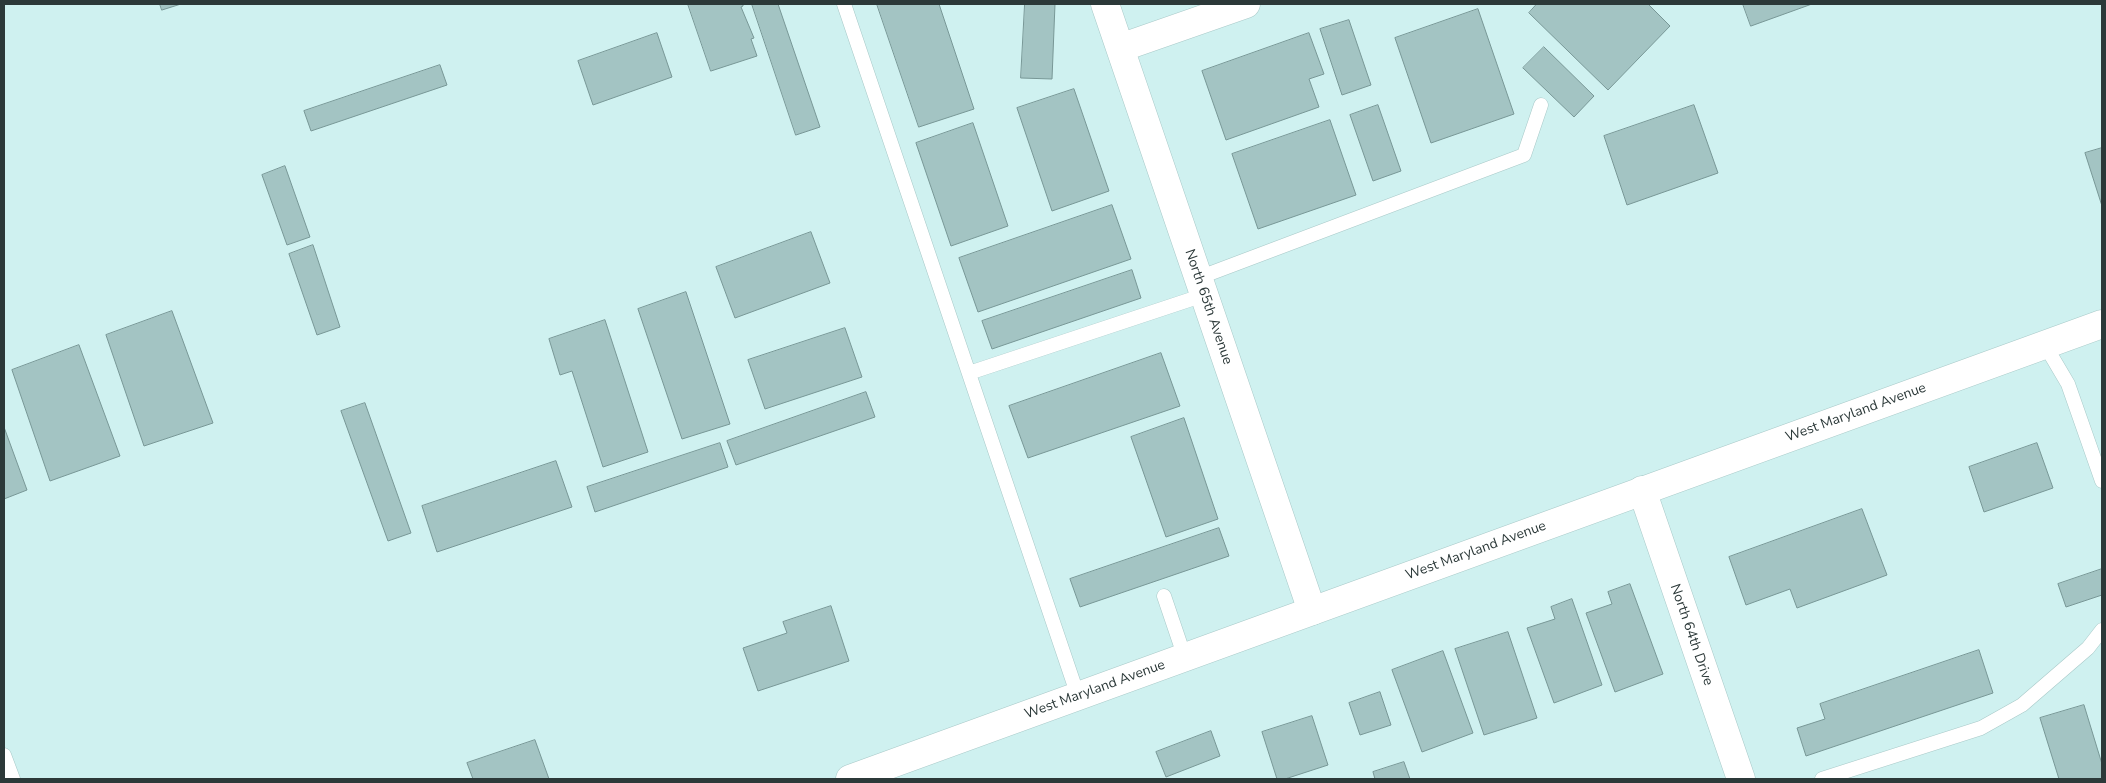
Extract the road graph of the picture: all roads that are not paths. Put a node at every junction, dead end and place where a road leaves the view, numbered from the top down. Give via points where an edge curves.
1 (844, 4) edge
2 (1105, 4) edge
3 (1246, 4) edge
4 (1120, 48) junction
5 (1541, 105) dead end
6 (1201, 286) junction
7 (2102, 324) edge
8 (2044, 345) junction
9 (968, 373) junction
10 (2102, 481) edge
11 (1642, 490) junction
12 (1164, 596) dead end
13 (1312, 611) junction
14 (2102, 630) edge
15 (1185, 658) junction
16 (1078, 696) junction
17 (4, 755) edge
18 (13, 779) edge
19 (850, 779) edge
20 (1741, 779) edge
21 (1822, 779) edge

1 - 9 lane
2 - 4 street, North 65th Avenue
3 - 4 street
4 - 6 street, North 65th Avenue
5 - 6 lane via 1524,155
6 - 9 lane
6 - 13 street, North 65th Avenue
7 - 8 street, West Maryland Avenue
8 - 10 lane via 2068,384
8 - 11 street, West Maryland Avenue
9 - 16 lane
11 - 13 street, West Maryland Avenue
11 - 20 street, North 64th Drive
12 - 15 lane
13 - 15 street, West Maryland Avenue
14 - 21 lane via 2088,648 2022,705 1981,728
15 - 16 street, West Maryland Avenue
16 - 19 street, West Maryland Avenue
17 - 18 lane

